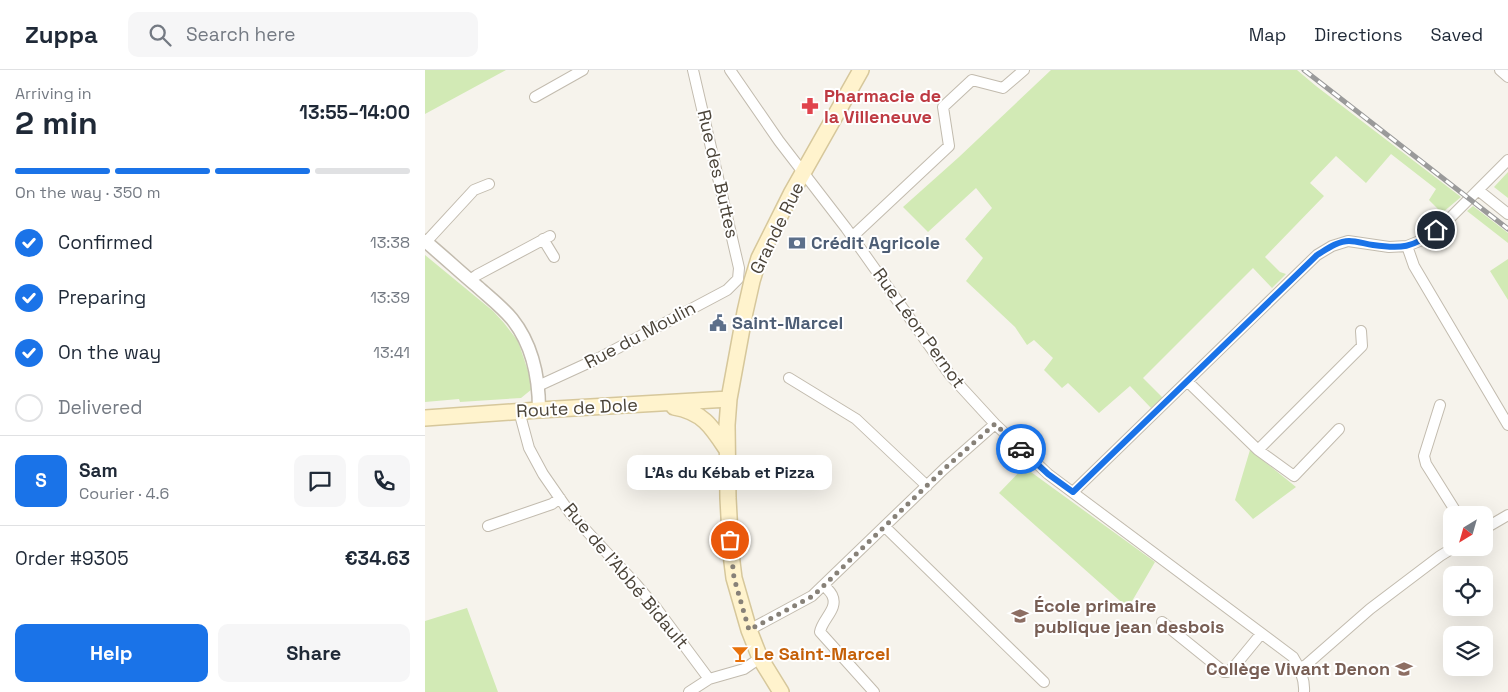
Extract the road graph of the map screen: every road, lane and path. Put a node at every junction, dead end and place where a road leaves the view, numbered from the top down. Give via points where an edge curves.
1 (583, 70) edge
2 (693, 70) edge
3 (730, 70) edge
4 (861, 70) edge
5 (1024, 70) edge
6 (1500, 70) edge
7 (1508, 77) edge
8 (535, 96) dead end
9 (1508, 160) edge
10 (804, 173) junction
11 (489, 184) dead end
12 (1478, 190) junction
13 (1508, 214) edge
14 (853, 236) junction
15 (425, 241) edge
16 (1407, 246) junction
17 (554, 257) dead end
18 (738, 278) joint
19 (471, 280) junction
20 (1361, 331) dead end
21 (789, 378) dead end
22 (1188, 382) junction
23 (538, 386) junction
24 (729, 399) junction
25 (655, 404) junction
26 (1439, 406) dead end
27 (539, 410) junction
28 (519, 411) junction
29 (425, 418) edge
30 (995, 424) junction
31 (1508, 425) edge
32 (1339, 429) dead end
33 (727, 450) junction
34 (1259, 450) junction
35 (927, 486) junction
36 (1073, 492) junction
37 (560, 498) junction
38 (1452, 506) edge
39 (1508, 515) edge
40 (1493, 524) edge
41 (488, 526) dead end
42 (885, 527) junction
43 (1443, 554) edge
44 (824, 585) junction
45 (1161, 622) dead end
46 (749, 630) junction
47 (1261, 634) junction
48 (760, 658) junction
49 (1301, 671) junction
50 (709, 679) junction
51 (1045, 682) dead end
52 (871, 691) edge
53 (689, 692) edge
54 (781, 692) edge
55 (1304, 692) edge

1 - 8 street
2 - 18 street, Rue des Buttes via 739,268
3 - 10 street, Rue Léon Pernot
4 - 10 main road, Grande Rue
5 - 14 street via 1003,88 972,80 943,107 949,146
6 - 7 street
9 - 12 street
10 - 14 street, Rue Léon Pernot
10 - 24 main road, Grande Rue via 759,258
11 - 15 street via 475,190
12 - 13 street
12 - 16 street via 1422,240
14 - 30 street, Rue Léon Pernot via 950,376
15 - 19 street
16 - 22 street via 1389,247 1348,241 1317,255
16 - 31 street via 1414,266
17 - 19 street via 547,238
18 - 23 street, Rue du Moulin via 727,290 599,358
19 - 23 street via 499,305 521,332 535,366
20 - 34 street via 1363,346
21 - 35 street via 856,418
22 - 34 street
22 - 36 street
23 - 27 street
24 - 25 main road, Route de Dole
24 - 33 main road, Grande Rue
25 - 27 main road, Route de Dole
25 - 33 main road via 681,408 702,418
26 - 38 street via 1424,456
27 - 28 main road, Route de Dole
28 - 29 main road, Route de Dole
28 - 37 street, Rue de l'Abbé Bidault via 529,448
30 - 35 street
30 - 36 street, Rue Léon Pernot via 1048,474
32 - 34 street via 1294,476
33 - 46 main road, Grande Rue via 731,554 734,578
35 - 42 street
36 - 47 street, Rue Léon Pernot
37 - 41 street, Rue de l'Abbé Bidault via 552,504
37 - 50 street, Rue de l'Abbé Bidault via 657,609
39 - 40 street
42 - 44 street
42 - 51 street
43 - 49 street via 1370,609
44 - 46 street via 813,596
44 - 52 street via 834,600 820,632
45 - 47 street via 1224,672 1233,668
46 - 48 main road, Grande Rue
47 - 49 street, Rue Léon Pernot via 1293,657
48 - 50 street via 745,668
48 - 54 main road, Grande Rue
49 - 55 street
50 - 53 street

